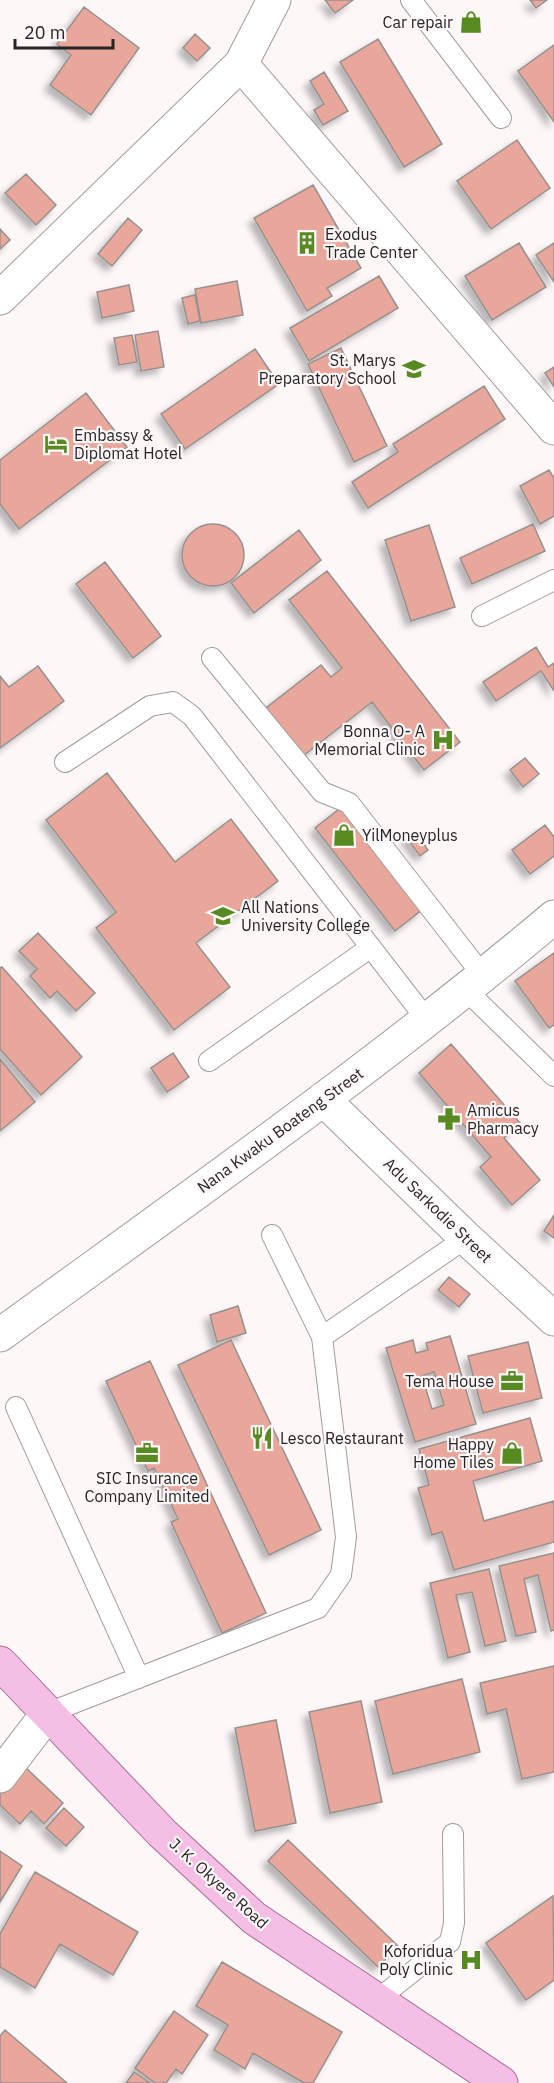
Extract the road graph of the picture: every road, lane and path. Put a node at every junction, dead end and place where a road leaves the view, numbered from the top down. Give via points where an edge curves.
1 (274, 0) edge
2 (411, 0) edge
3 (241, 64) junction
4 (501, 118) dead end
5 (1, 293) edge
6 (554, 428) edge
7 (554, 580) edge
8 (482, 616) dead end
9 (212, 658) dead end
10 (65, 762) dead end
11 (554, 917) edge
12 (371, 947) junction
13 (475, 983) junction
14 (428, 1020) junction
15 (210, 1061) dead end
16 (554, 1076) edge
17 (323, 1099) junction
18 (272, 1235) dead end
19 (466, 1238) junction
20 (554, 1319) edge
21 (0, 1335) edge
22 (322, 1337) junction
23 (16, 1407) dead end
24 (0, 1663) edge
25 (139, 1678) junction
26 (48, 1713) junction
27 (0, 1776) edge
28 (453, 1834) dead end
29 (377, 2000) junction
30 (501, 2083) edge

1 - 3 street
2 - 4 lane
3 - 5 street
3 - 6 street
7 - 8 lane
9 - 13 lane via 322,792 349,803
10 - 12 lane via 150,706 173,702 192,716
11 - 13 street, Nana Kwaku Boateng Street
12 - 14 lane
12 - 15 lane
13 - 14 street, Nana Kwaku Boateng Street
13 - 16 lane
14 - 17 street, Nana Kwaku Boateng Street
17 - 19 street, Adu Sarkodie Street
17 - 21 street, Nana Kwaku Boateng Street
18 - 22 lane
19 - 20 street, Adu Sarkodie Street
19 - 22 lane
22 - 25 lane via 346,1537 341,1575 318,1608
23 - 25 lane
24 - 26 main road, J. K. Okyere Road
25 - 26 lane
26 - 27 street
26 - 29 main road, J. K. Okyere Road via 162,1833 254,1918
28 - 29 lane via 454,1923 450,1942
29 - 30 main road, J. K. Okyere Road

